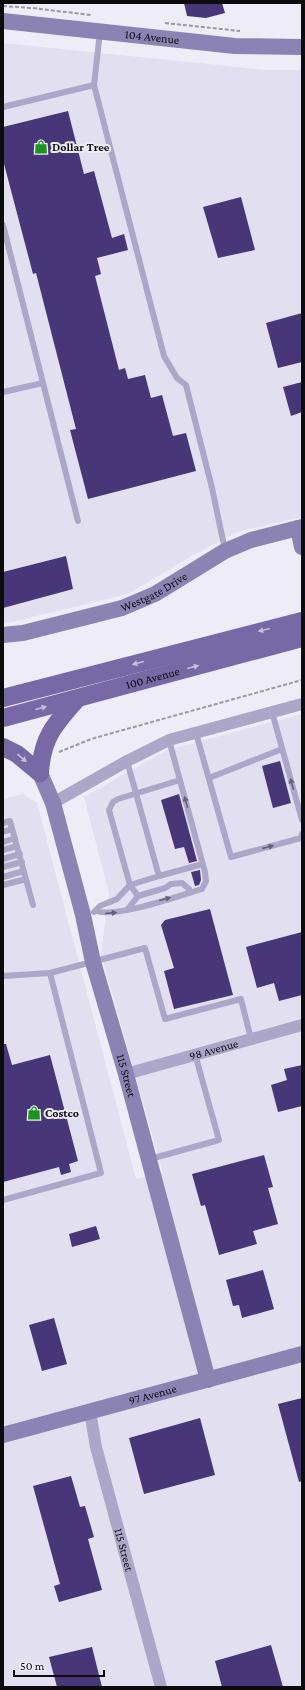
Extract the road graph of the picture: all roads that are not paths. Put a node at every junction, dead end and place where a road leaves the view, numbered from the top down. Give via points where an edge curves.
1 (3, 21) edge
2 (98, 24) junction
3 (302, 47) edge
4 (94, 85) junction
5 (3, 107) edge
6 (3, 225) edge
7 (43, 383) junction
8 (3, 392) edge
9 (78, 521) dead end
10 (300, 528) edge
11 (302, 547) edge
12 (225, 551) junction
13 (302, 621) edge
14 (3, 635) edge
15 (302, 638) edge
16 (3, 698) edge
17 (77, 699) junction
18 (302, 704) edge
19 (272, 712) junction
20 (3, 718) edge
21 (196, 733) junction
22 (169, 740) junction
23 (3, 747) edge
24 (282, 749) junction
25 (127, 761) junction
26 (40, 773) junction
27 (209, 778) junction
28 (180, 780) junction
29 (136, 794) junction
30 (53, 803) junction
31 (302, 820) edge
32 (3, 823) edge
33 (12, 829) junction
34 (3, 832) edge
35 (302, 834) edge
36 (15, 838) junction
37 (3, 842) edge
38 (17, 846) junction
39 (3, 850) edge
40 (20, 854) junction
41 (3, 859) edge
42 (22, 862) junction
43 (203, 864) junction
44 (3, 867) edge
45 (24, 871) junction
46 (159, 876) junction
47 (3, 877) edge
48 (26, 879) junction
49 (3, 885) edge
50 (130, 885) junction
51 (190, 892) junction
52 (138, 896) junction
53 (33, 905) dead end
54 (127, 910) junction
55 (89, 913) junction
56 (94, 962) junction
57 (50, 973) junction
58 (3, 976) edge
59 (302, 1025) edge
60 (251, 1039) junction
61 (195, 1054) junction
62 (126, 1074) junction
63 (148, 1160) junction
64 (3, 1200) edge
65 (302, 1354) edge
66 (208, 1380) junction
67 (90, 1411) junction
68 (3, 1435) edge
69 (161, 1687) edge

1 - 2 street, 104 Avenue
2 - 3 street, 104 Avenue via 235,46
2 - 4 lane
4 - 5 lane
4 - 12 lane via 164,356 177,378 186,385
6 - 7 lane
7 - 8 lane
7 - 9 lane
10 - 11 street, Westgate Drive
10 - 12 street, Westgate Drive via 251,540
12 - 14 street, Westgate Drive via 155,594 122,608 23,633
13 -> 16 main road, 100 Avenue
17 -> 15 main road, 100 Avenue
20 -> 17 main road, 100 Avenue
17 - 26 main road via 60,717 49,734 41,756
18 - 19 street
19 - 21 street
19 - 24 lane
21 - 22 street
21 - 27 lane
22 - 25 street
22 - 28 lane
23 -> 26 main road via 17,754
24 - 27 lane
31 -> 24 lane
25 - 29 lane
25 - 30 street
26 - 30 street, 115 Street
27 -> 35 lane via 231,858 301,838
28 - 29 lane
43 -> 28 lane
29 - 46 lane
29 - 50 lane via 113,802 109,810
30 - 55 street, 115 Street
32 - 33 lane via 10,821
33 - 34 lane
33 - 36 lane
36 - 37 lane
36 - 38 lane
38 - 39 lane
38 - 40 lane
40 - 41 lane
40 - 42 lane
42 - 44 lane
42 - 45 lane
43 - 46 lane
43 - 51 lane via 205,885 202,889
45 - 47 lane
45 - 48 lane
46 - 50 lane
48 - 49 lane
48 - 53 lane
50 - 52 lane
50 - 55 lane via 116,899
51 - 52 lane via 186,886 177,882
54 -> 51 lane
52 - 54 lane
55 -> 54 lane
55 - 56 street, 115 Street
56 - 57 lane
56 - 60 lane via 146,948 165,1019 241,999
56 - 62 street, 115 Street
57 - 58 lane
57 - 64 lane via 101,1173
59 - 60 street, 98 Avenue
60 - 61 street, 98 Avenue
61 - 62 street, 98 Avenue
61 - 63 lane via 219,1140
62 - 63 street, 115 Street
63 - 66 street, 115 Street
65 - 66 street, 97 Avenue
66 - 67 street, 97 Avenue
67 - 68 street, 97 Avenue
67 - 69 street, 115 Street via 96,1447

